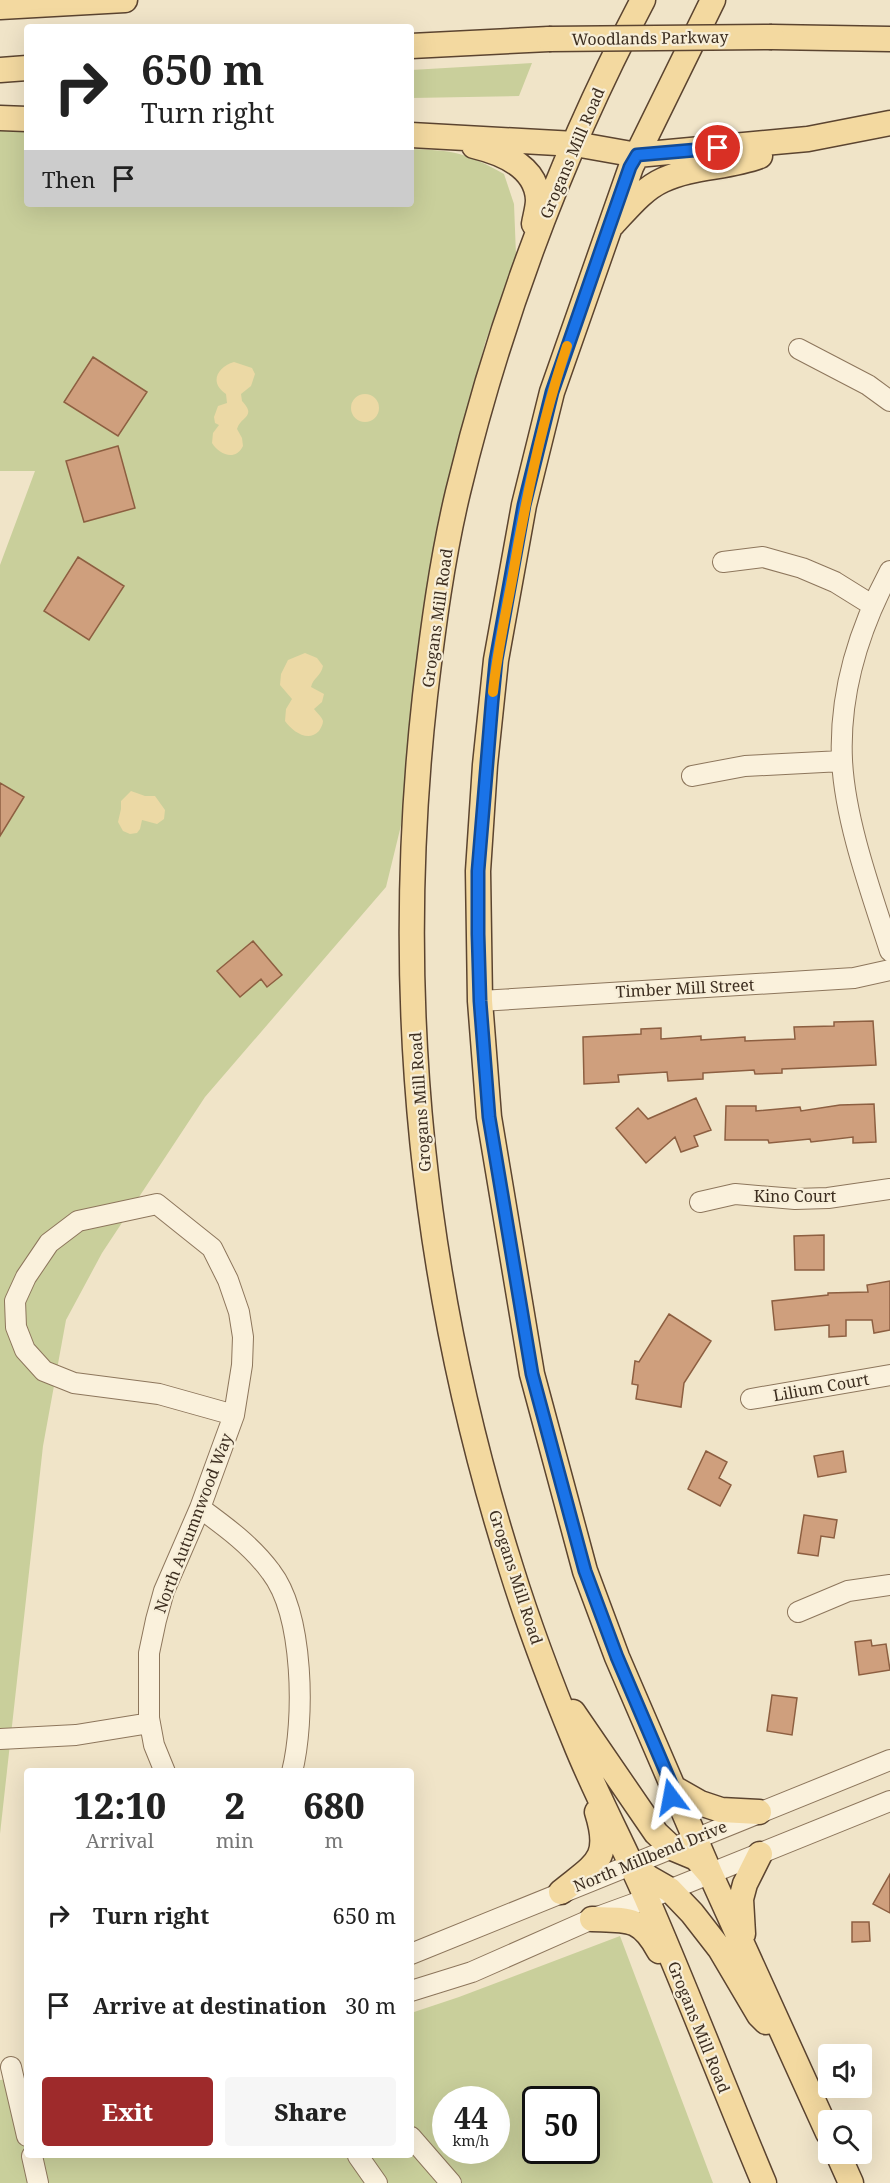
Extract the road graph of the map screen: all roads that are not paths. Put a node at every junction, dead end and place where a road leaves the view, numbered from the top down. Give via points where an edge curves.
1 (125, 0) edge
2 (643, 0) edge
3 (713, 0) edge
4 (0, 7) edge
5 (890, 39) edge
6 (414, 46) edge
7 (24, 68) edge
8 (0, 70) edge
9 (0, 118) edge
10 (24, 119) edge
11 (890, 123) edge
12 (420, 135) edge
13 (808, 139) junction
14 (576, 144) junction
15 (637, 155) junction
16 (608, 230) junction
17 (524, 268) junction
18 (799, 349) dead end
19 (890, 402) edge
20 (723, 562) dead end
21 (890, 572) edge
22 (872, 605) junction
23 (842, 761) junction
24 (692, 776) dead end
25 (890, 951) edge
26 (890, 970) edge
27 (480, 1001) junction
28 (890, 1189) edge
29 (700, 1202) dead end
30 (890, 1375) edge
31 (751, 1399) dead end
32 (234, 1415) junction
33 (200, 1508) junction
34 (890, 1585) edge
35 (798, 1612) dead end
36 (550, 1678) junction
37 (150, 1724) junction
38 (0, 1739) edge
39 (575, 1744) junction
40 (890, 1760) edge
41 (163, 1768) edge
42 (293, 1768) edge
43 (672, 1786) junction
44 (890, 1801) edge
45 (759, 1812) junction
46 (672, 1848) junction
47 (760, 1854) junction
48 (701, 1857) junction
49 (642, 1880) junction
50 (670, 1890) junction
51 (561, 1892) junction
52 (592, 1919) junction
53 (743, 1945) junction
54 (414, 1953) edge
55 (683, 1987) junction
56 (414, 1990) edge
57 (787, 2043) junction
58 (13, 2067) edge
59 (818, 2111) edge
60 (24, 2121) edge
61 (414, 2140) edge
62 (32, 2158) edge
63 (359, 2158) edge
64 (842, 2164) edge
65 (38, 2183) edge
66 (377, 2183) edge
67 (451, 2183) edge
68 (764, 2183) edge
69 (851, 2183) edge

1 - 4 main road
2 - 14 main road, Grogans Mill Road via 599,86
3 - 15 main road
5 - 6 main road, Woodlands Parkway, bridge via 549,39
7 - 8 main road
9 - 10 main road
11 - 13 main road
12 - 14 main road
12 - 17 main road via 488,149 516,161 535,182 538,202
13 - 15 main road
13 - 16 main road via 754,158 662,180 641,195
14 - 15 main road
14 - 17 main road, Grogans Mill Road
15 - 16 main road
16 - 27 main road via 552,392 524,505 496,660 478,871
17 - 36 main road, Grogans Mill Road via 489,375 458,494 432,640 419,751 411,974 423,1159 453,1348 510,1567
18 - 19 street via 868,384
20 - 22 street via 763,557 835,582
21 - 22 street
22 - 23 street via 851,671
23 - 24 street via 745,766
23 - 25 street via 857,841
26 - 27 street, Timber Mill Street via 854,978
27 - 43 main road via 489,1117 532,1374 585,1571
28 - 29 street, Kino Court via 828,1198 735,1194
30 - 31 street, Lilium Court
32 - 32 street, North Autumnwood Way via 159,1394 74,1383 44,1371 25,1350 16,1327 15,1301 49,1243 78,1221 157,1204 212,1248 228,1280 243,1337
32 - 33 street, North Autumnwood Way
33 - 37 street, North Autumnwood Way via 164,1591 156,1620 149,1653
33 - 42 street via 239,1537 273,1573 291,1612 299,1724
34 - 35 street via 848,1591
36 - 39 main road, Grogans Mill Road
36 - 46 main road via 646,1820
37 - 38 street via 76,1735
37 - 41 street, North Autumnwood Way
39 - 49 main road, Grogans Mill Road
39 - 51 main road via 603,1833 601,1856
40 - 45 street, North Millbend Drive
43 - 45 main road via 721,1810
43 - 46 main road
43 - 48 main road
44 - 47 street
45 - 48 street, North Millbend Drive
46 - 48 main road
46 - 49 main road
47 - 48 street
47 - 53 main road via 741,1899
48 - 50 main road
48 - 53 main road
49 - 50 main road
49 - 51 street, North Millbend Drive
49 - 52 street
49 - 55 main road, Grogans Mill Road
50 - 55 main road via 671,1927
50 - 57 main road via 720,1949 759,2015
51 - 54 street, North Millbend Drive
52 - 55 main road via 637,1924 650,1935
52 - 56 street via 472,1972
53 - 57 main road
55 - 68 main road, Grogans Mill Road
57 - 59 main road
58 - 60 street
61 - 67 street
62 - 65 street
63 - 66 street
64 - 69 main road

